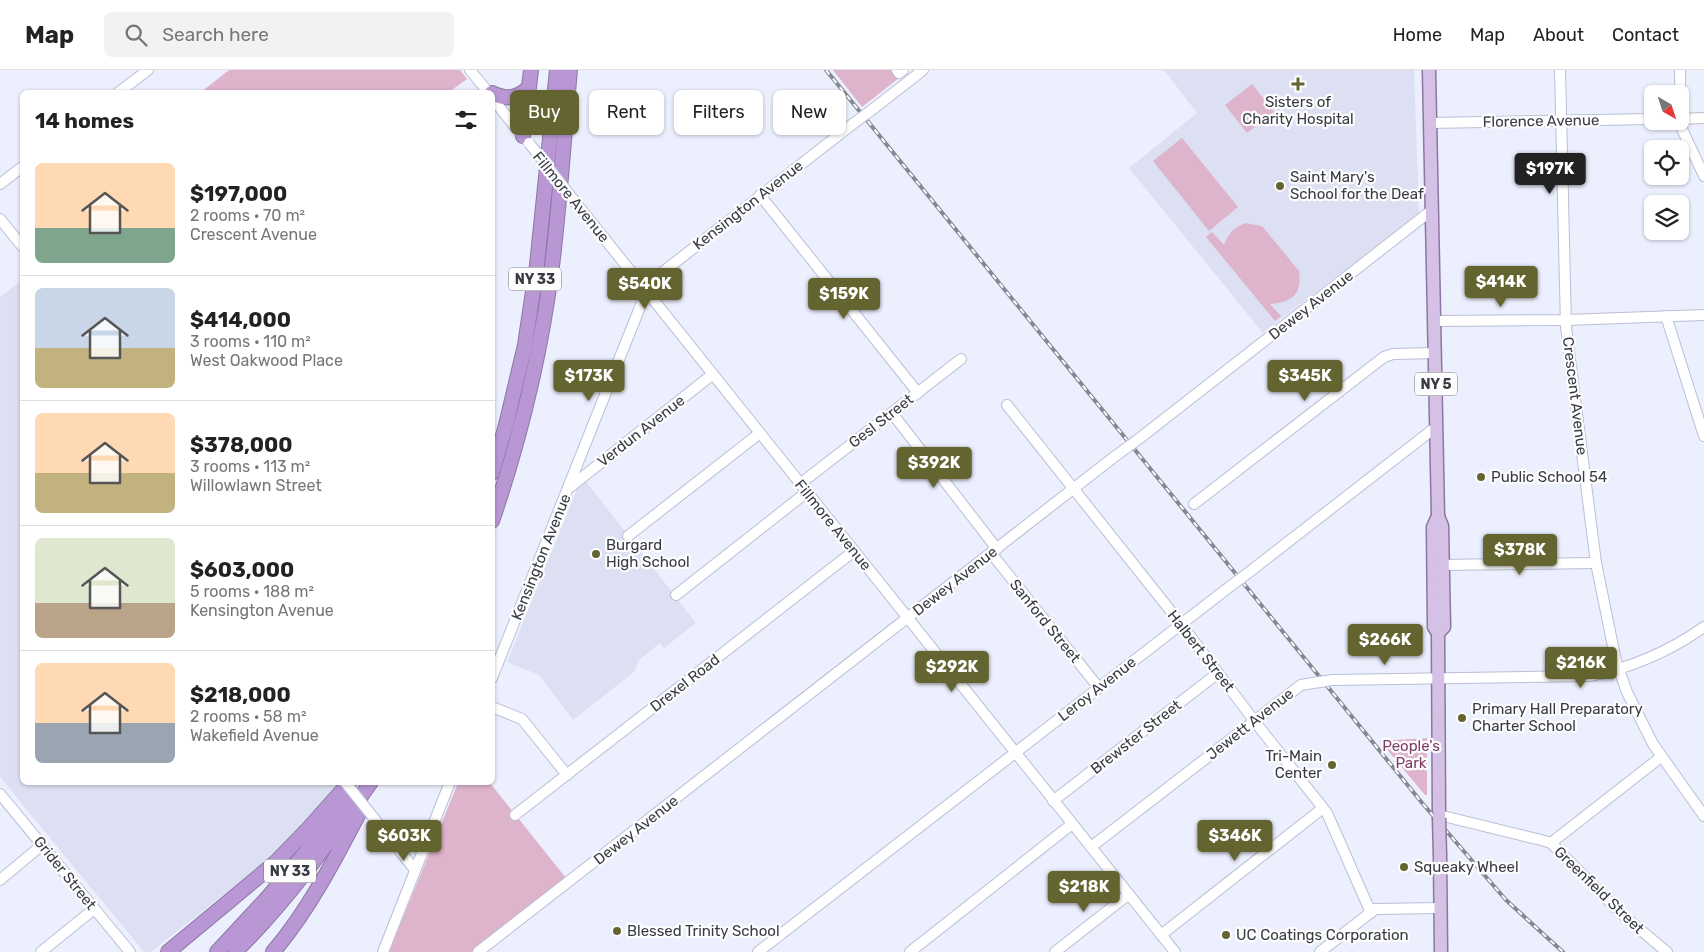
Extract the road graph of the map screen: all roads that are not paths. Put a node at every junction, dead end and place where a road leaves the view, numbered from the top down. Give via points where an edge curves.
1 (148, 70) edge
2 (470, 70) edge
3 (531, 70) edge
4 (570, 70) edge
5 (897, 70) edge
6 (903, 70) edge
7 (923, 70) edge
8 (1429, 70) edge
9 (1560, 70) edge
10 (1680, 70) edge
11 (556, 74) edge
12 (1680, 85) edge
13 (528, 88) junction
14 (122, 90) edge
15 (488, 90) edge
16 (495, 94) edge
17 (495, 99) edge
18 (1704, 118) edge
19 (1644, 119) edge
20 (1689, 119) edge
21 (1561, 121) junction
22 (1430, 123) junction
23 (1683, 130) edge
24 (526, 140) junction
25 (20, 169) edge
26 (1704, 176) edge
27 (0, 184) edge
28 (760, 195) junction
29 (1432, 210) junction
30 (0, 219) edge
31 (20, 244) edge
32 (646, 291) junction
33 (664, 314) junction
34 (1666, 316) junction
35 (1704, 316) edge
36 (1566, 320) junction
37 (1435, 321) junction
38 (633, 324) junction
39 (1436, 353) junction
40 (961, 359) dead end
41 (713, 374) junction
42 (918, 393) junction
43 (1007, 404) dead end
44 (892, 413) junction
45 (1436, 427) junction
46 (760, 433) junction
47 (1704, 436) edge
48 (495, 463) edge
49 (800, 484) junction
50 (568, 488) junction
51 (1073, 490) junction
52 (807, 492) junction
53 (1194, 504) dead end
54 (495, 513) edge
55 (628, 536) dead end
56 (994, 551) junction
57 (854, 552) junction
58 (1596, 563) junction
59 (1438, 565) junction
60 (676, 595) dead end
61 (908, 618) junction
62 (1181, 624) junction
63 (1704, 627) edge
64 (1619, 669) junction
65 (495, 670) edge
66 (1218, 673) junction
67 (1438, 678) junction
68 (1099, 688) junction
69 (495, 708) edge
70 (1254, 721) junction
71 (1015, 752) junction
72 (1661, 757) junction
73 (566, 775) junction
74 (347, 785) edge
75 (347, 785) edge
76 (353, 785) edge
77 (370, 785) edge
78 (371, 785) edge
79 (449, 785) edge
80 (0, 794) edge
81 (1054, 800) junction
82 (1323, 808) junction
83 (515, 815) dead end
84 (1704, 816) edge
85 (1439, 817) junction
86 (1072, 824) junction
87 (1551, 844) junction
88 (42, 845) junction
89 (1091, 847) junction
90 (414, 870) junction
91 (0, 880) edge
92 (1129, 894) junction
93 (1440, 908) junction
94 (94, 909) junction
95 (1370, 913) junction
96 (1161, 935) junction
97 (41, 952) edge
98 (130, 952) edge
99 (168, 952) edge
100 (217, 952) edge
101 (235, 952) edge
102 (272, 952) edge
103 (382, 952) edge
104 (478, 952) edge
105 (758, 952) edge
106 (910, 952) edge
107 (1055, 952) edge
108 (1175, 952) edge
109 (1320, 952) edge
110 (1440, 952) edge
111 (1667, 952) edge

1 - 14 street
2 - 15 street, Fillmore Avenue
3 - 13 highway
4 - 54 highway, NY 33 via 545,312 534,371
5 - 6 street via 899,73
7 - 28 street, Kensington Avenue, bridge
8 - 22 main road, NY 5
9 - 21 street, Crescent Avenue
10 - 12 street
11 - 48 highway, NY 33 via 537,265 525,345
13 - 16 highway via 515,97
13 - 24 highway
17 - 24 street, Fillmore Avenue
18 - 20 street
19 - 21 street, Florence Avenue
21 - 22 street, Florence Avenue
21 - 36 street, Crescent Avenue
22 - 29 main road, NY 5
23 - 26 street
24 - 32 street, Fillmore Avenue, bridge
25 - 27 street
28 - 32 street, Kensington Avenue via 650,282
28 - 42 street
29 - 37 main road, NY 5
29 - 51 street, Dewey Avenue, bridge
30 - 31 street
32 - 33 street, Fillmore Avenue
32 - 38 street, Kensington Avenue
33 - 38 street via 656,309 641,312
33 - 41 street, Fillmore Avenue
34 - 35 street
34 - 36 street
34 - 47 street
36 - 37 street
36 - 58 street, Crescent Avenue
37 - 39 main road, NY 5
38 - 50 street, Kensington Avenue
39 - 45 main road, NY 5
39 - 53 street via 1384,357
40 - 42 street, Gesl Street
41 - 46 street, Fillmore Avenue
41 - 50 street, Verdun Avenue
42 - 44 street, Gesl Street
43 - 51 street, Halbert Street
44 - 49 street, Gesl Street
44 - 56 street, Sanford Street
45 - 59 main road, NY 5 via 1438,516 1433,527
45 - 62 street, Leroy Avenue, bridge
46 - 49 street, Fillmore Avenue
46 - 55 street
49 - 52 street, Fillmore Avenue
50 - 65 street, Kensington Avenue
51 - 56 street, Dewey Avenue
51 - 62 street, Halbert Street
52 - 57 street, Fillmore Avenue
52 - 60 street
56 - 61 street, Dewey Avenue
56 - 68 street, Sanford Street
57 - 61 street, Fillmore Avenue
57 - 73 street, Drexel Road
58 - 59 street
58 - 64 street, Crescent Avenue
59 - 67 main road, NY 5 via 1434,628 1438,633
61 - 71 street, Fillmore Avenue
61 - 104 street, Dewey Avenue
62 - 66 street, Halbert Street
62 - 68 street, Leroy Avenue
63 - 64 street, Jewett Avenue via 1662,652
64 - 67 street, Jewett Avenue via 1578,677
64 - 72 street, Crescent Avenue via 1641,723
66 - 70 street, Halbert Street
66 - 81 street, Brewster Street
67 - 70 street, Jewett Avenue, bridge via 1332,680 1301,685
67 - 85 main road, NY 5
68 - 71 street, Leroy Avenue
69 - 73 street via 522,719
70 - 82 street, Halbert Street
70 - 89 street, Jewett Avenue
71 - 81 street, Fillmore Avenue
71 - 105 street, Leroy Avenue
72 - 84 street, Crescent Avenue
72 - 87 street
73 - 83 street, Drexel Road
74 - 90 street, bridge
75 - 99 highway via 275,863
76 - 100 highway, NY 33 via 306,852
77 - 101 highway, NY 33 via 326,848
78 - 102 highway via 342,846 305,909
79 - 90 street
80 - 88 street, Grider Street
81 - 86 street, Fillmore Avenue
82 - 95 street, Halbert Street
82 - 96 street
85 - 87 street, Greenfield Street
85 - 93 main road, NY 5, bridge
86 - 89 street, Fillmore Avenue
86 - 106 street
87 - 111 street, Greenfield Street via 1624,916
88 - 91 street
88 - 94 street, Grider Street
89 - 92 street, Fillmore Avenue
90 - 103 street
92 - 96 street, Fillmore Avenue
92 - 107 street
93 - 95 street via 1375,909
93 - 110 main road, NY 5
94 - 97 street
94 - 98 street, Grider Street
95 - 109 street
96 - 108 street, Fillmore Avenue

